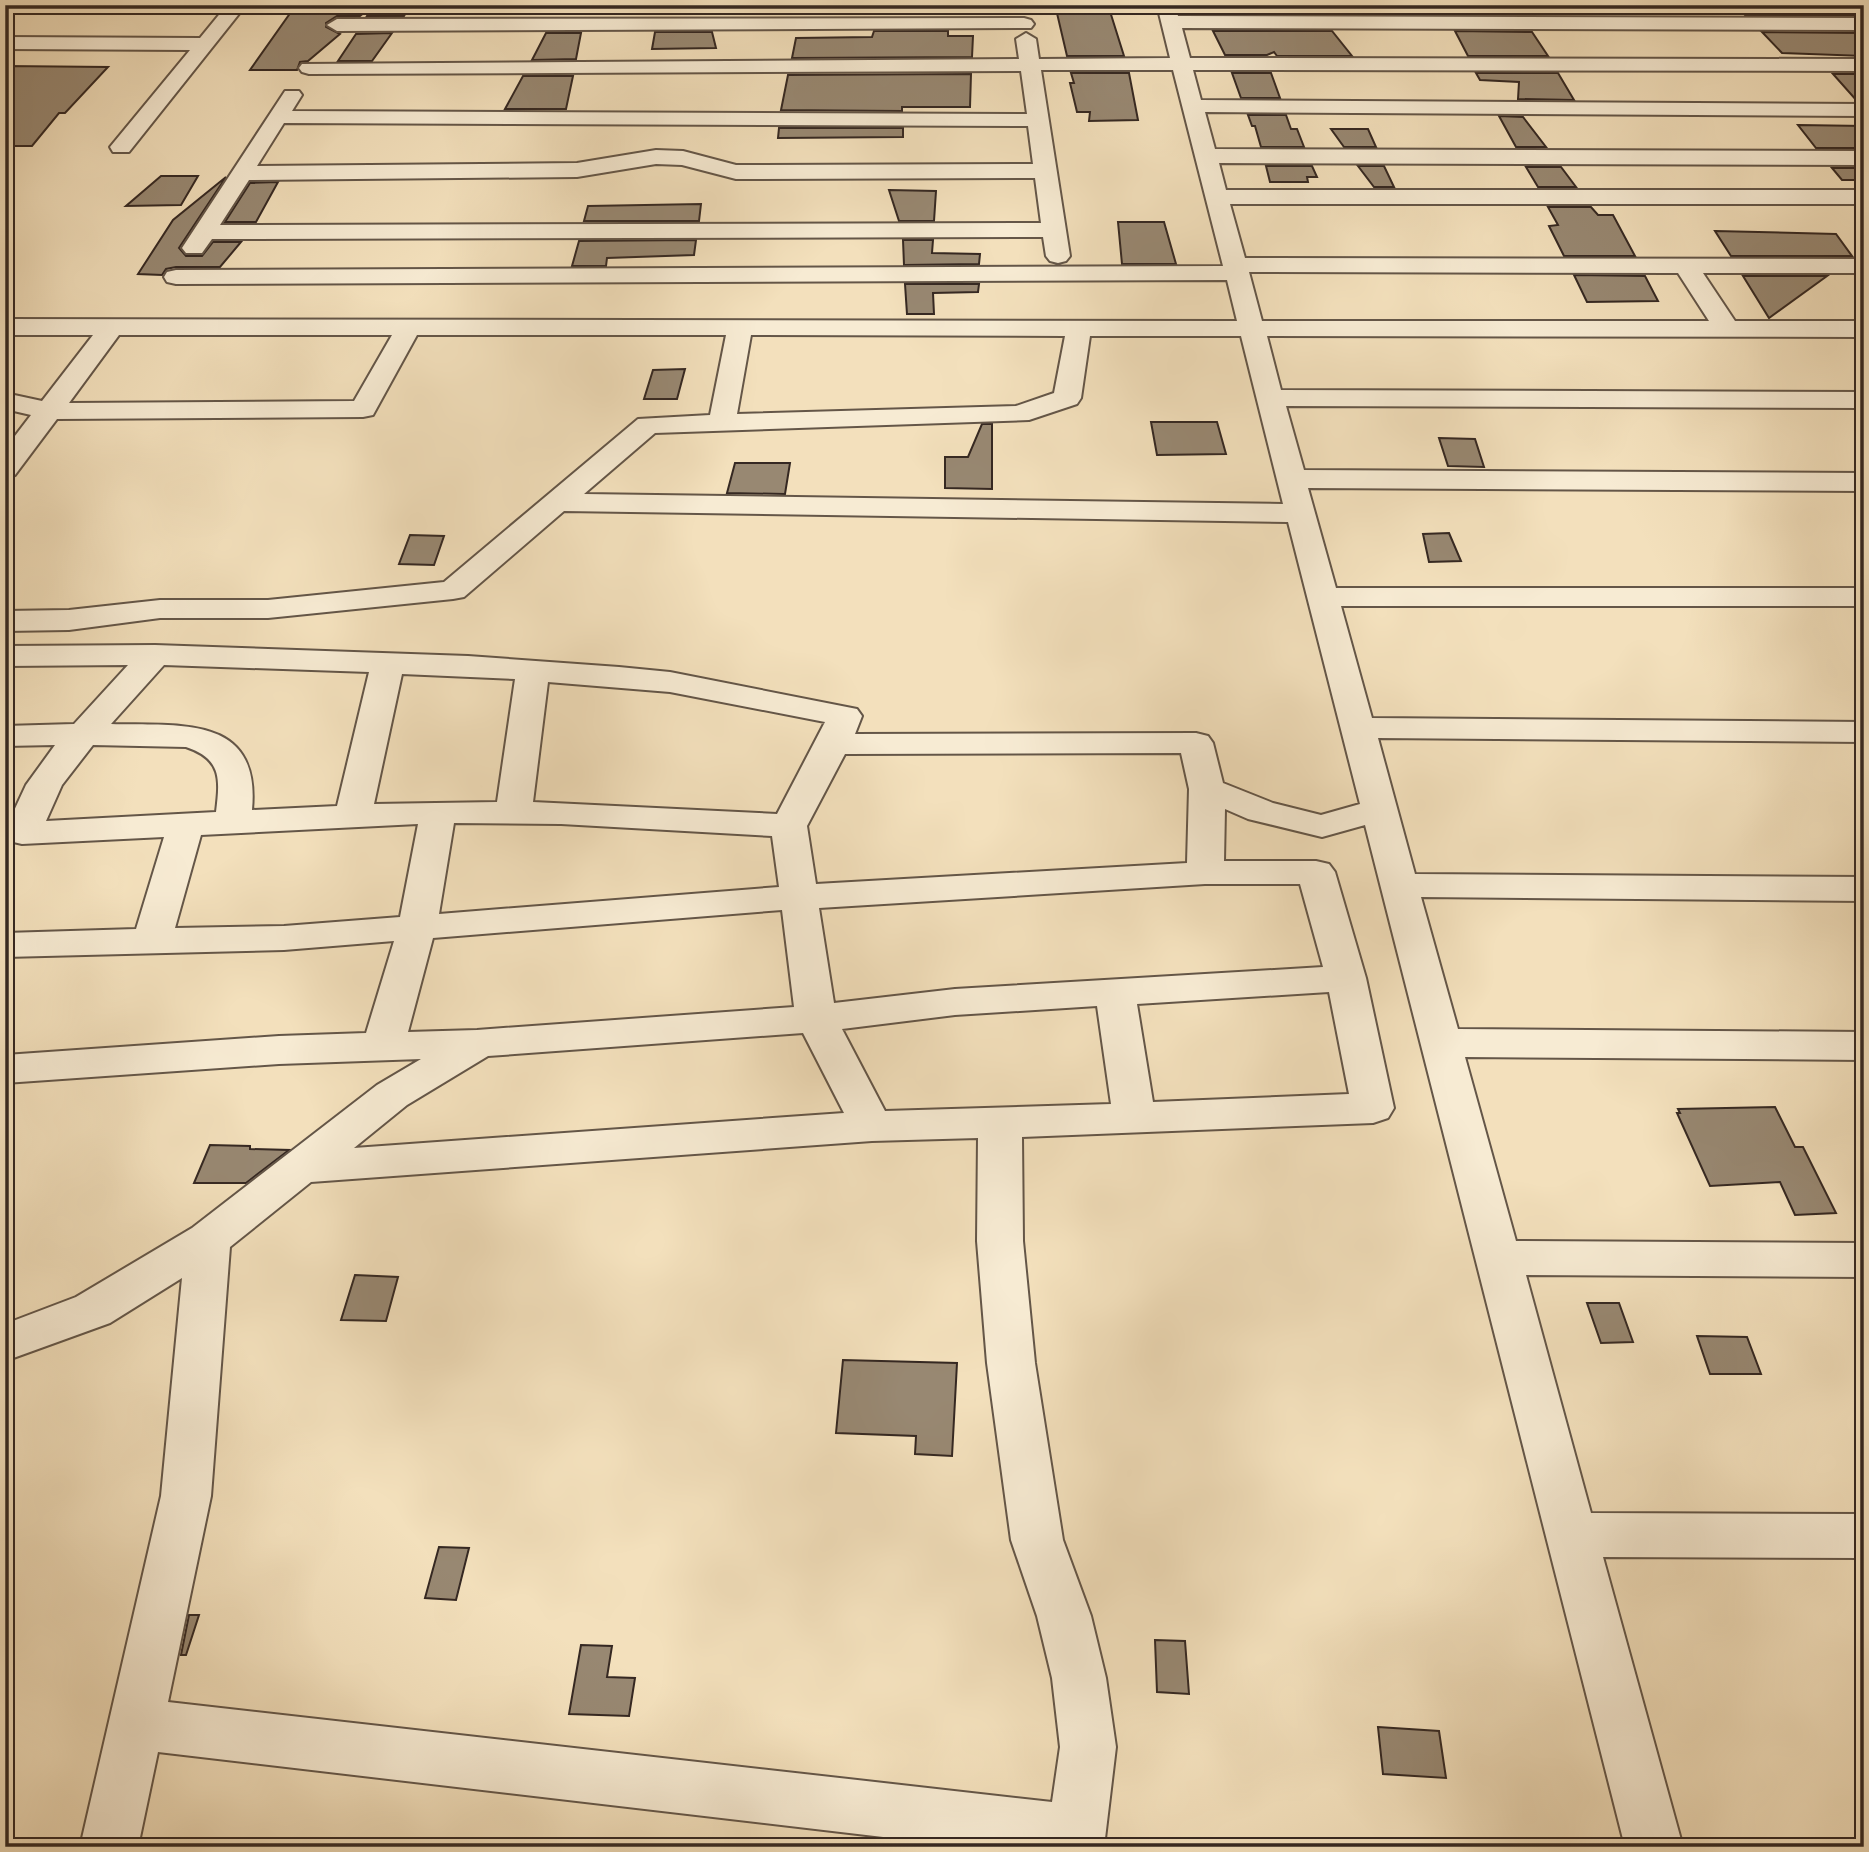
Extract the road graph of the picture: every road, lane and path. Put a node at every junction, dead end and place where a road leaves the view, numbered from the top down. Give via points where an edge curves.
1 (11, 5) edge
2 (237, 5) edge
3 (349, 5) edge
4 (5, 9) edge
5 (1168, 13) edge
6 (1023, 15) edge
7 (628, 24) junction
8 (1864, 24) edge
9 (337, 25) junction
10 (770, 37) edge
11 (5, 43) edge
12 (206, 44) junction
13 (1182, 64) junction
14 (1030, 65) junction
15 (1864, 65) edge
16 (613, 66) junction
17 (309, 68) junction
18 (1193, 106) junction
19 (1864, 110) edge
20 (278, 117) junction
21 (596, 118) junction
22 (1038, 120) junction
23 (121, 148) dead end
24 (1206, 156) junction
25 (1864, 158) edge
26 (577, 170) junction
27 (1045, 171) junction
28 (242, 173) junction
29 (1217, 197) junction
30 (1864, 197) edge
31 (1054, 230) junction
32 (204, 232) junction
33 (1686, 266) junction
34 (1864, 266) edge
35 (1236, 269) junction
36 (1061, 274) junction
37 (160, 302) junction
38 (5, 327) edge
39 (112, 327) junction
40 (410, 327) junction
41 (740, 327) junction
42 (1079, 327) junction
43 (1251, 327) junction
44 (1727, 329) junction
45 (1864, 329) edge
46 (1270, 398) junction
47 (1864, 400) edge
48 (5, 401) edge
49 (49, 411) junction
50 (722, 423) junction
51 (5, 469) edge
52 (1864, 482) edge
53 (1296, 496) junction
54 (556, 502) junction
55 (1323, 597) junction
56 (1864, 597) edge
57 (5, 621) edge
58 (155, 655) junction
59 (5, 656) edge
60 (387, 664) junction
61 (533, 671) junction
62 (1358, 728) junction
63 (1864, 732) edge
64 (85, 734) junction
65 (5, 736) edge
66 (834, 744) junction
67 (1207, 789) junction
68 (1379, 810) junction
69 (438, 812) junction
70 (514, 812) junction
71 (353, 817) junction
72 (233, 824) junction
73 (789, 826) junction
74 (185, 827) junction
75 (13, 834) edge
76 (1205, 873) junction
77 (1399, 885) junction
78 (1864, 889) edge
79 (800, 897) junction
80 (417, 928) junction
81 (151, 943) junction
82 (5, 945) edge
83 (1346, 978) junction
84 (1115, 992) junction
85 (816, 1019) junction
86 (480, 1043) junction
87 (1442, 1043) junction
88 (383, 1046) junction
89 (1864, 1046) edge
90 (5, 1069) edge
91 (1134, 1117) junction
92 (1000, 1123) junction
93 (872, 1126) junction
94 (302, 1167) junction
95 (208, 1240) junction
96 (1498, 1258) junction
97 (1864, 1260) edge
98 (5, 1343) edge
99 (1572, 1535) junction
100 (1864, 1536) edge
101 (136, 1724) junction
102 (1076, 1840) edge
103 (109, 1847) edge
104 (1654, 1847) edge

1 - 4 street
2 - 12 street
3 - 9 street
5 - 8 street
5 - 13 street
6 - 10 street
6 - 14 street
7 - 9 street
7 - 10 street
7 - 16 street
9 - 17 street
10 - 14 street
10 - 16 street
11 - 12 street
12 - 23 street
13 - 14 street
13 - 15 street
13 - 18 street
14 - 22 street
16 - 17 street
16 - 21 street
17 - 20 street
18 - 19 street
18 - 24 street
20 - 21 street
20 - 28 street
21 - 22 street
21 - 26 street
22 - 27 street
24 - 25 street
24 - 29 street
26 - 27 street via 642,157 670,157 736,172
26 - 28 street
27 - 31 street
28 - 32 street
29 - 30 street
29 - 35 street
31 - 32 street
31 - 36 street
32 - 37 street
33 - 34 street
33 - 35 street
33 - 44 street
35 - 36 street
35 - 43 street
36 - 37 street
37 - 39 street
37 - 40 street
38 - 39 street
39 - 49 street
40 - 41 street
40 - 49 street via 363,410
41 - 42 street
41 - 50 street
42 - 43 street
42 - 50 street via 1067,398 1019,414
43 - 44 street
43 - 46 street
44 - 45 street
46 - 47 street
46 - 53 street
48 - 49 street
49 - 51 street
50 - 54 street via 648,425
52 - 53 street
53 - 54 street
53 - 55 street
54 - 57 street via 453,590 268,609 160,609 69,620
55 - 56 street
55 - 62 street
58 - 59 street
58 - 60 street
58 - 64 street
60 - 61 street
60 - 71 street
61 - 66 street via 670,682 845,716
61 - 70 street
62 - 63 street
62 - 68 street
64 - 65 street
64 - 72 street via 205,741 237,774
64 - 75 street via 73,743
66 - 67 street via 1196,743
66 - 73 street
67 - 68 street via 1261,811 1322,826
67 - 76 street
68 - 77 street
69 - 70 street
69 - 71 street
69 - 80 street
70 - 73 street
71 - 72 street
72 - 74 street
73 - 79 street
74 - 75 street
74 - 81 street
76 - 79 street
76 - 83 street via 1316,872
77 - 78 street
77 - 87 street
79 - 80 street
79 - 85 street
80 - 81 street
80 - 88 street
81 - 82 street
83 - 84 street
83 - 91 street via 1373,1108
84 - 85 street via 955,1002
84 - 91 street
85 - 86 street
85 - 93 street
86 - 88 street
86 - 94 street via 392,1095
87 - 89 street
87 - 96 street
88 - 90 street
91 - 92 street
92 - 93 street
92 - 102 street via 1000,1241 1011,1363 1037,1540 1064,1616 1079,1678 1088,1747
93 - 94 street
94 - 95 street
95 - 98 street via 93,1310
95 - 101 street via 186,1496
96 - 97 street
96 - 99 street
99 - 100 street
99 - 104 street
101 - 102 street
101 - 103 street

